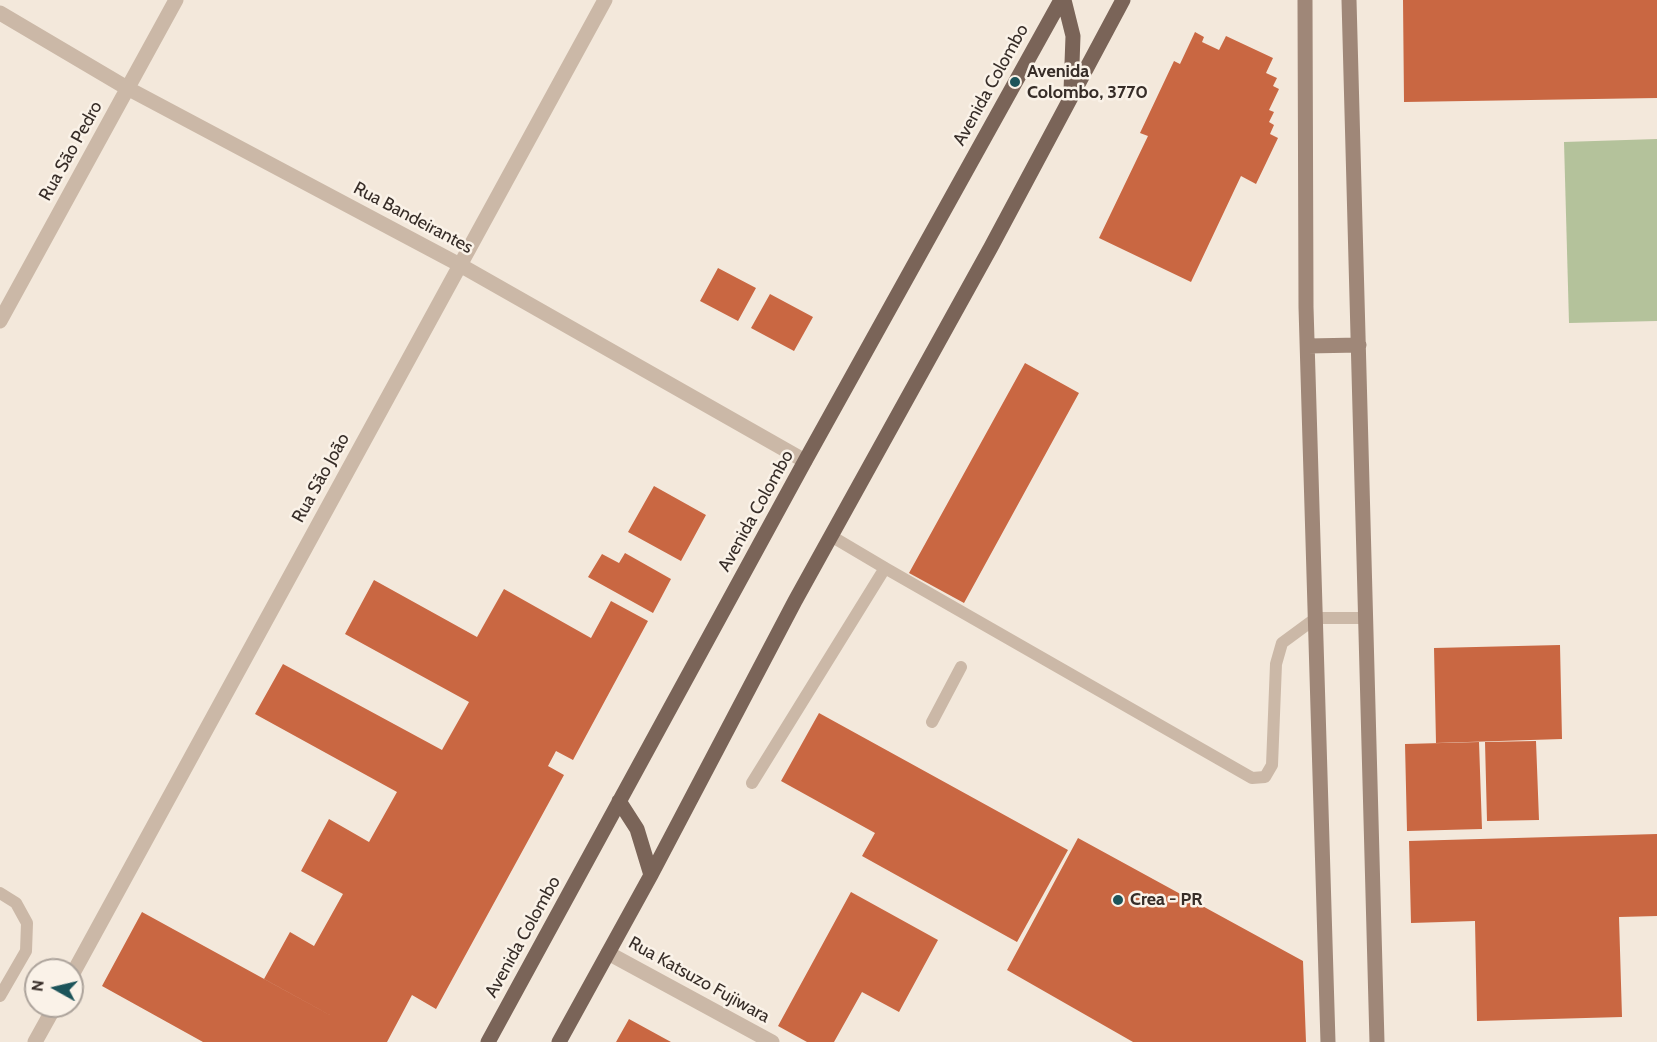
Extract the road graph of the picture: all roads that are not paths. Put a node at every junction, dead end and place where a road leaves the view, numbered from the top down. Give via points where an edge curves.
1 (176, 0) edge
2 (605, 0) edge
3 (1062, 0) edge
4 (1123, 0) edge
5 (1305, 0) edge
6 (1349, 0) edge
7 (0, 13) edge
8 (127, 88) junction
9 (1071, 97) junction
10 (460, 265) junction
11 (0, 321) edge
12 (1359, 345) junction
13 (1308, 346) junction
14 (805, 461) junction
15 (831, 536) junction
16 (885, 568) junction
17 (1316, 618) junction
18 (1366, 618) junction
19 (961, 667) dead end
20 (932, 722) dead end
21 (752, 783) dead end
22 (619, 801) junction
23 (651, 875) junction
24 (0, 893) edge
25 (608, 953) junction
26 (81, 958) edge
27 (0, 996) edge
28 (48, 1018) edge
29 (35, 1042) edge
30 (488, 1042) edge
31 (559, 1042) edge
32 (772, 1042) edge
33 (1328, 1042) edge
34 (1377, 1042) edge

1 - 8 street, Rua São Pedro
2 - 10 street, Rua São João
3 - 9 main road via 1073,36
3 - 14 main road, Avenida Colombo
4 - 9 main road
5 - 13 main road
6 - 12 main road
7 - 8 street, Rua Bandeirantes
8 - 10 street, Rua Bandeirantes
8 - 11 street, Rua São Pedro
9 - 15 main road
10 - 14 street, Rua Bandeirantes
10 - 26 street, Rua São João
12 - 13 main road
12 - 18 main road
13 - 17 main road
14 - 22 main road, Avenida Colombo
15 - 16 lane
15 - 23 main road
16 - 17 lane via 1252,778 1265,777 1272,765 1276,664 1282,644
16 - 21 lane
17 - 18 lane
17 - 33 main road
18 - 34 main road
19 - 20 lane
22 - 23 main road via 637,829
22 - 30 main road, Avenida Colombo
23 - 25 main road
24 - 27 lane via 16,903 27,923 26,951
25 - 31 main road
25 - 32 street, Rua Katsuzo Fujiwara
28 - 29 street

